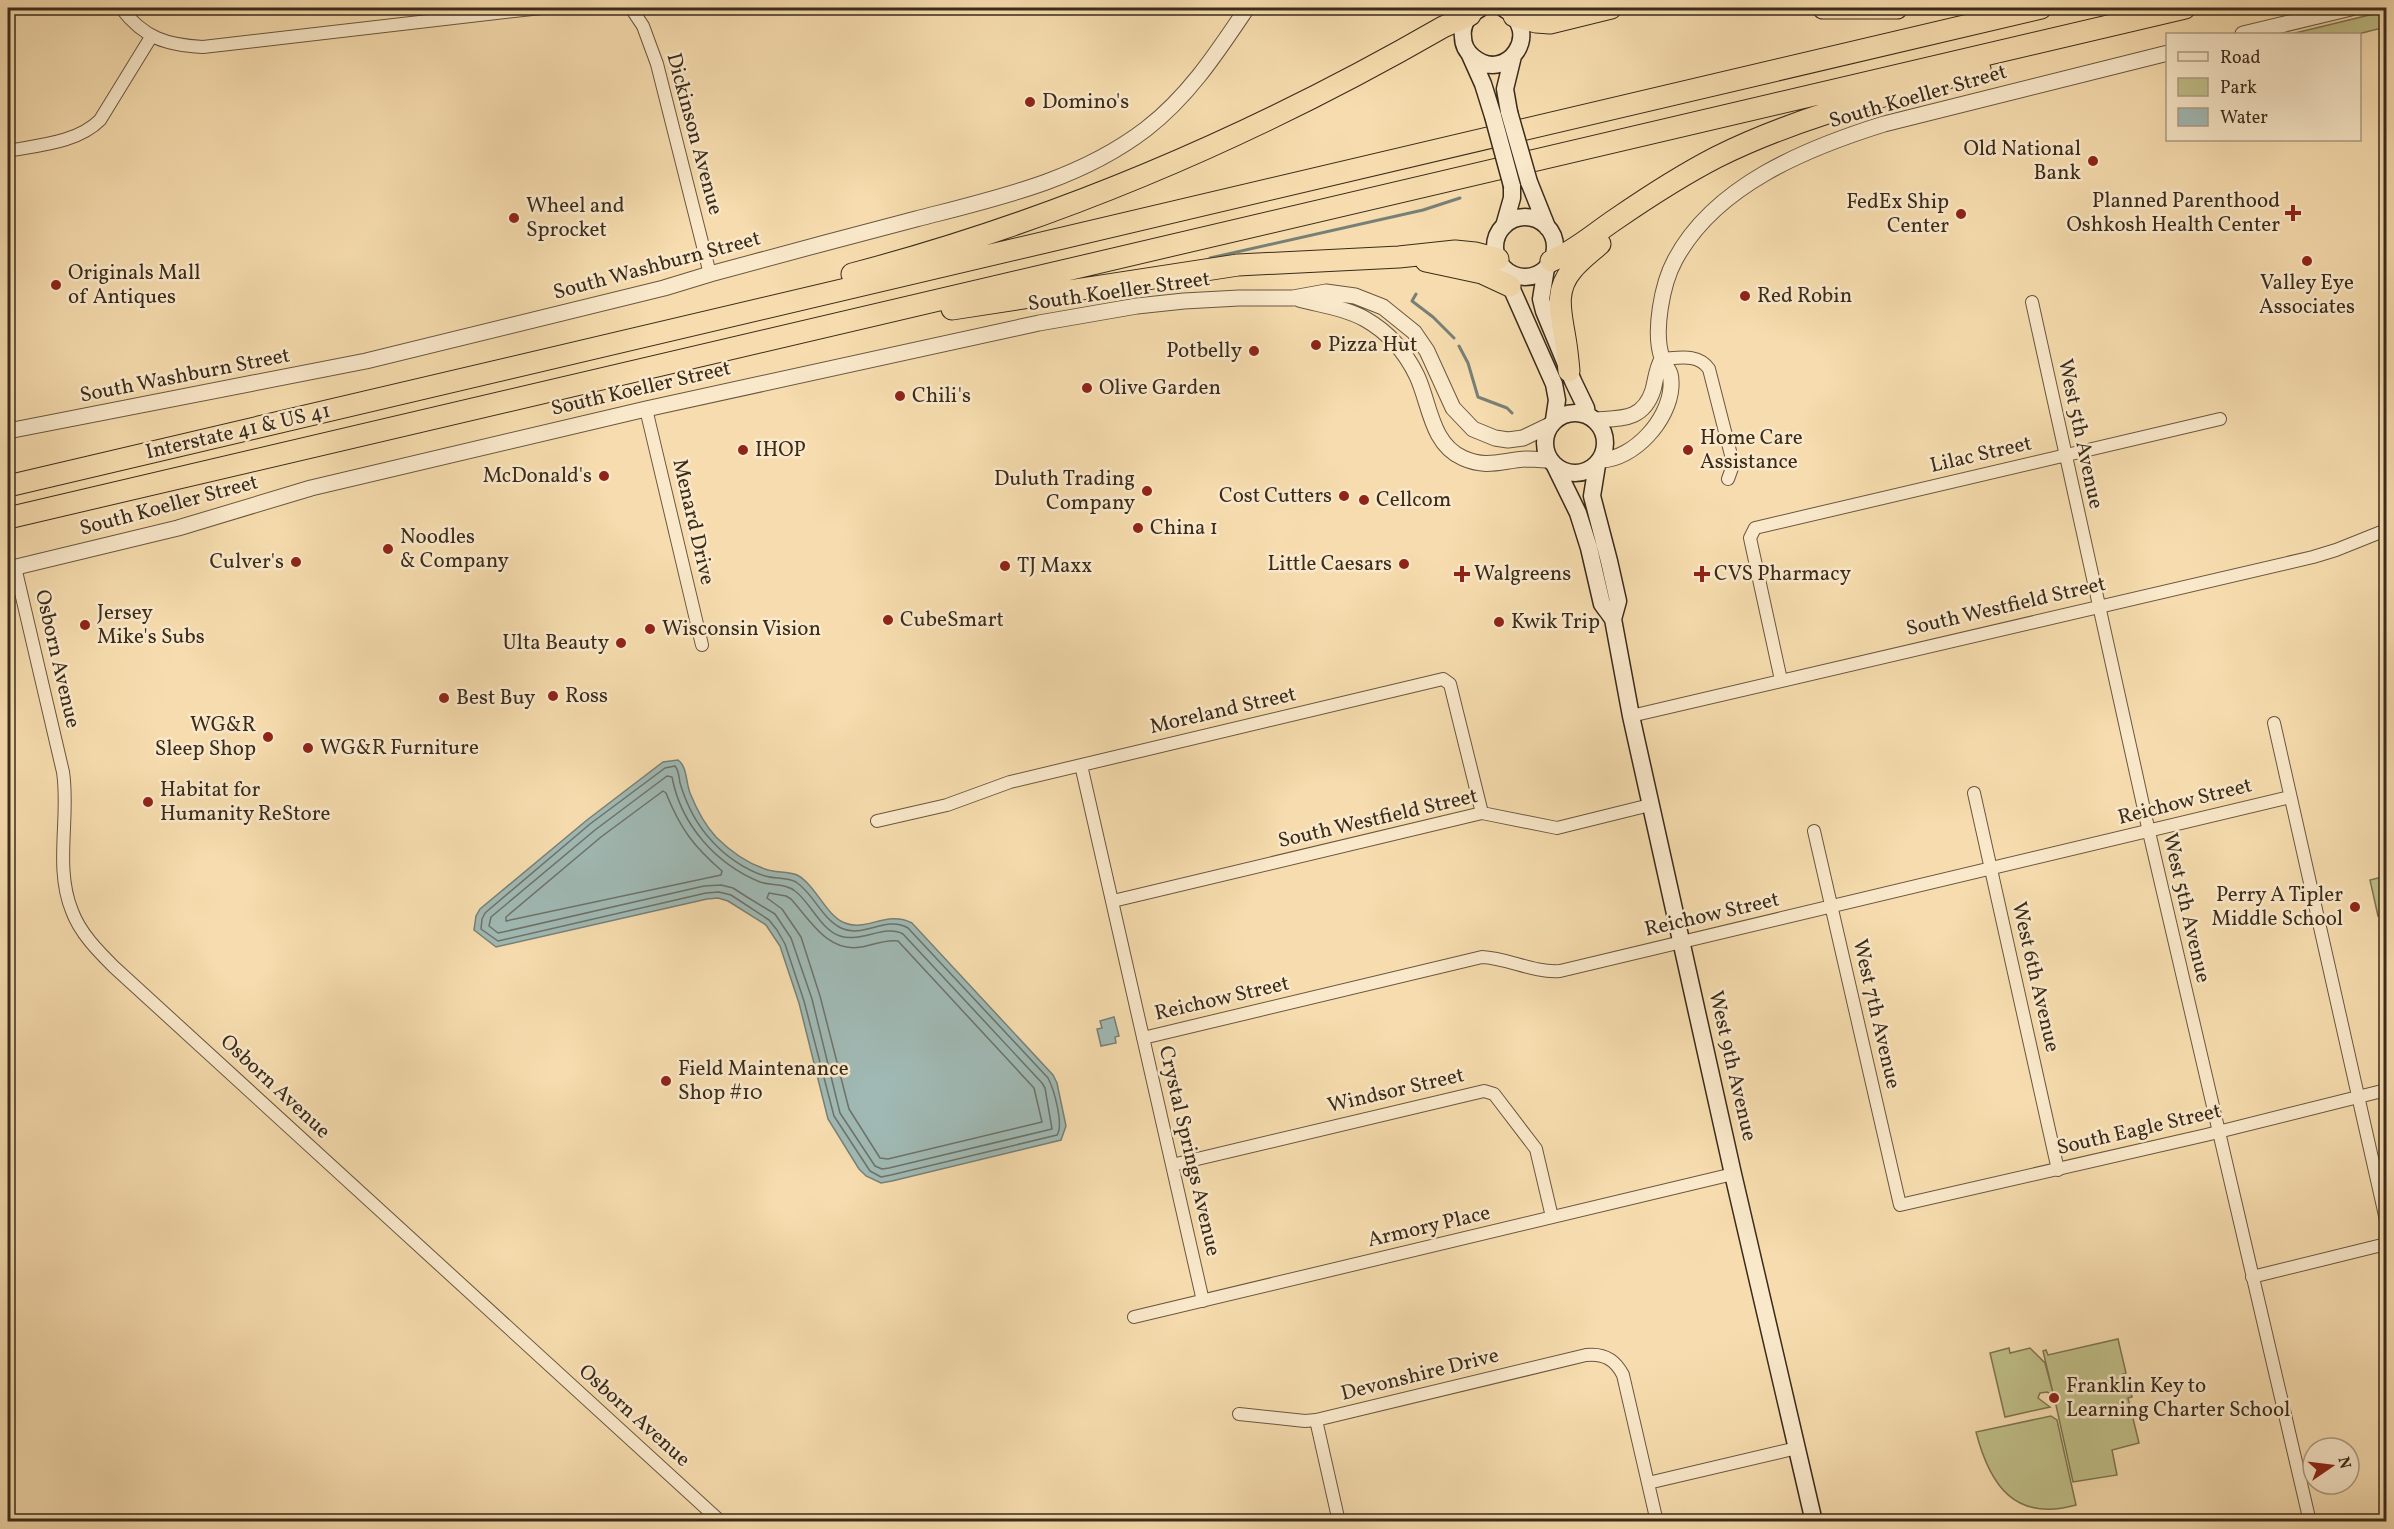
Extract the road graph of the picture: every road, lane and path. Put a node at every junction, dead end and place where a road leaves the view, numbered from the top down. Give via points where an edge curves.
1 (121, 8) edge
2 (541, 8) edge
3 (632, 8) edge
4 (1247, 8) edge
5 (1611, 8) edge
6 (1823, 8) edge
7 (1897, 8) edge
8 (2041, 8) edge
9 (2185, 8) edge
10 (2351, 8) edge
11 (1470, 10) edge
12 (1509, 11) edge
13 (2105, 26) junction
14 (2247, 33) edge
15 (151, 37) junction
16 (1469, 54) junction
17 (2166, 54) edge
18 (1513, 56) junction
19 (8, 151) edge
20 (1653, 196) junction
21 (1504, 226) junction
22 (1548, 228) junction
23 (1399, 257) junction
24 (1549, 264) junction
25 (1504, 271) junction
26 (710, 274) junction
27 (1293, 298) junction
28 (2032, 302) dead end
29 (914, 305) junction
30 (725, 318) junction
31 (1662, 359) junction
32 (1569, 371) junction
33 (646, 409) junction
34 (1591, 418) junction
35 (2220, 419) dead end
36 (1552, 423) junction
37 (8, 431) edge
38 (2065, 455) junction
39 (1599, 462) junction
40 (1552, 463) junction
41 (1728, 479) dead end
42 (8, 486) edge
43 (8, 518) edge
44 (2386, 530) edge
45 (11, 568) edge
46 (2098, 606) junction
47 (1613, 619) junction
48 (702, 645) dead end
49 (1781, 680) junction
50 (1631, 716) junction
51 (2274, 723) dead end
52 (1081, 765) junction
53 (1974, 793) dead end
54 (2290, 797) junction
55 (1650, 805) junction
56 (1482, 813) junction
57 (877, 821) dead end
58 (1814, 831) dead end
59 (2149, 832) junction
60 (1990, 869) junction
61 (1113, 901) junction
62 (1831, 906) junction
63 (1681, 942) junction
64 (1143, 1038) junction
65 (2386, 1090) edge
66 (2358, 1097) junction
67 (2218, 1132) junction
68 (1172, 1165) junction
69 (2058, 1170) junction
70 (1733, 1174) junction
71 (1900, 1205) joint
72 (1552, 1217) junction
73 (2386, 1220) edge
74 (2386, 1244) edge
75 (2252, 1277) junction
76 (1203, 1301) junction
77 (1134, 1317) dead end
78 (1239, 1414) dead end
79 (1316, 1420) junction
80 (1797, 1448) junction
81 (1648, 1483) junction
82 (721, 1521) edge
83 (1339, 1521) edge
84 (1657, 1521) edge
85 (1814, 1521) edge
86 (2310, 1521) edge

1 - 15 street
2 - 15 street via 203,47
3 - 26 street, Dickinson Avenue via 657,64
4 - 26 street, South Washburn Street via 1211,63 1171,106 1147,128 1089,165 1020,192
5 - 12 highway via 1550,23
6 - 7 highway
8 - 30 highway
9 - 13 highway
10 - 14 street
11 - 16 main road via 1462,34
11 - 30 highway via 1281,112 1128,181 947,246 776,294
12 - 18 main road via 1521,27 1521,39
13 - 20 highway via 2047,52 1886,95 1768,136 1717,158
13 - 29 highway
15 - 19 street via 92,128 75,136
16 - 18 main road via 1491,65
16 - 21 main road, bridge via 1482,84 1512,186
17 - 31 street, South Koeller Street via 1884,124 1816,148 1767,174 1709,216 1675,260 1660,306
18 - 22 main road, bridge via 1505,89 1509,112 1528,182
20 - 24 highway
20 - 32 highway via 1564,280 1558,303
21 - 22 main road via 1526,217
21 - 25 main road via 1496,242
22 - 24 main road via 1554,244
23 - 25 highway via 1488,276
23 - 25 highway via 1455,251 1475,253
23 - 29 highway via 1238,266 939,311
24 - 25 main road via 1529,277
24 - 32 main road via 1541,299
25 - 36 main road via 1554,384 1557,400
26 - 37 street, South Washburn Street via 366,361
27 - 33 street, South Koeller Street via 1184,301 1085,314
27 - 36 street, South Koeller Street via 1341,293 1383,307 1422,342 1453,408 1479,432 1508,440 1523,438
27 - 40 street, South Koeller Street via 1341,309 1391,339 1418,378 1439,435 1462,458 1488,464 1527,459
28 - 38 street, West 5th Avenue
29 - 43 highway
30 - 42 highway, Interstate 41 & US 41
31 - 34 street, South Koeller Street via 1652,393 1639,411 1623,419
31 - 39 street, South Koeller Street via 1671,371 1670,396 1663,416 1637,445
31 - 41 street via 1698,359 1712,373 1731,455
32 - 34 main road
33 - 45 street, South Koeller Street via 317,486 178,528
33 - 48 street, Menard Drive
34 - 36 main road via 1570,413
34 - 39 main road via 1602,429 1605,439
35 - 38 street, Lilac Street
36 - 40 main road via 1545,442
38 - 46 street, West 5th Avenue
38 - 49 street, Lilac Street via 1752,531 1750,538
39 - 40 main road via 1576,474
39 - 47 main road, West 9th Avenue via 1592,496 1618,601
40 - 47 main road, West 9th Avenue via 1578,513 1602,604
44 - 46 street, South Westfield Street via 2336,550
45 - 82 street, Osborn Avenue via 63,772 67,894 90,940
46 - 49 street, South Westfield Street
46 - 59 street, West 5th Avenue
47 - 50 main road, West 9th Avenue
49 - 50 street, South Westfield Street
50 - 55 main road, West 9th Avenue
51 - 54 street
52 - 56 street, Moreland Street via 1443,679 1450,684
52 - 57 street, Moreland Street via 997,786 947,805
52 - 61 street, Crystal Springs Avenue
53 - 60 street, West 6th Avenue
54 - 59 street, Reichow Street
54 - 66 street
55 - 56 street, South Westfield Street via 1557,828
55 - 63 main road, West 9th Avenue
56 - 61 street, South Westfield Street
58 - 62 street, West 7th Avenue
59 - 60 street, Reichow Street
59 - 67 street, West 5th Avenue
60 - 62 street, Reichow Street
60 - 69 street, West 6th Avenue
61 - 64 street, Crystal Springs Avenue
62 - 63 street, Reichow Street
62 - 71 street, West 7th Avenue
63 - 64 street, Reichow Street via 1560,971 1482,957
63 - 70 main road, West 9th Avenue
64 - 68 street, Crystal Springs Avenue
65 - 66 street, South Eagle Street
66 - 67 street, South Eagle Street
66 - 73 street
67 - 69 street, South Eagle Street
67 - 75 street, West 5th Avenue
68 - 72 street, Windsor Street via 1484,1091 1494,1094 1536,1149
68 - 76 street, Crystal Springs Avenue
69 - 71 street, South Eagle Street
70 - 72 street, Armory Place
70 - 80 main road, West 9th Avenue
72 - 76 street, Armory Place
74 - 75 street
75 - 86 street, West 5th Avenue
76 - 77 street, Armory Place
78 - 79 street, Devonshire Drive
79 - 81 street, Devonshire Drive via 1594,1354 1609,1358 1623,1375
79 - 83 street
80 - 81 street
80 - 85 main road, West 9th Avenue
81 - 84 street

